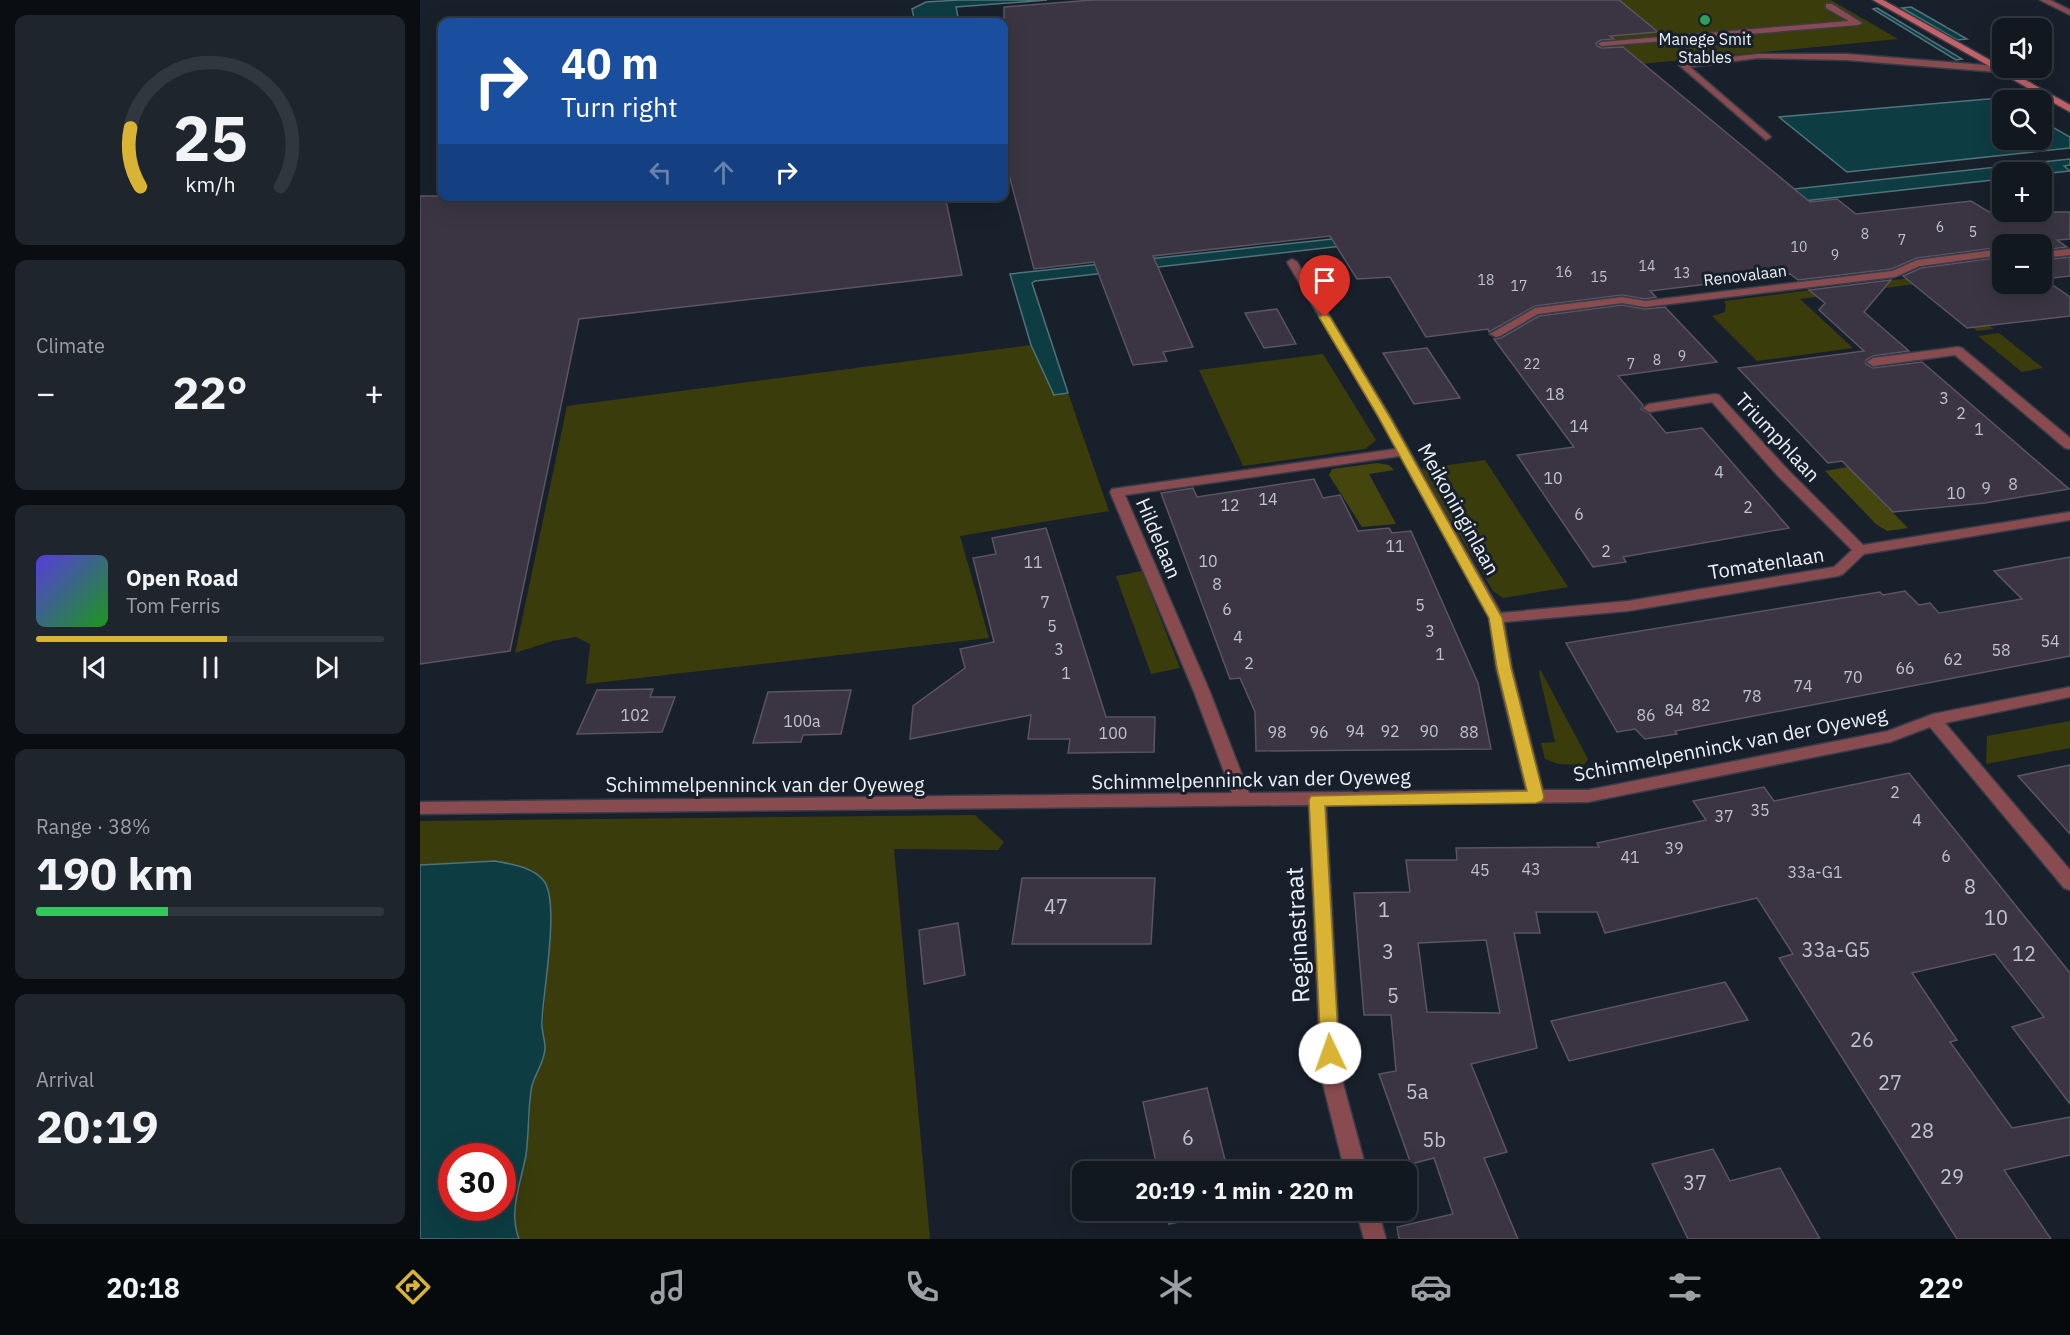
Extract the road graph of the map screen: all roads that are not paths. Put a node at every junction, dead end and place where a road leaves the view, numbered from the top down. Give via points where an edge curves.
1 (1877, 0) edge
2 (2044, 0) edge
3 (1829, 6) dead end
4 (2070, 13) edge
5 (1602, 45) dead end
6 (1992, 66) edge
7 (1992, 69) edge
8 (2014, 78) edge
9 (2070, 108) edge
10 (1766, 137) dead end
11 (2070, 252) edge
12 (1992, 253) edge
13 (2052, 254) edge
14 (1292, 262) dead end
15 (1496, 334) dead end
16 (1873, 362) dead end
17 (1649, 408) dead end
18 (2070, 445) edge
19 (1403, 452) junction
20 (2070, 516) edge
21 (1860, 550) junction
22 (1496, 618) junction
23 (2070, 692) edge
24 (1933, 720) junction
25 (1536, 797) junction
26 (1317, 800) junction
27 (1243, 801) junction
28 (420, 808) edge
29 (2070, 883) edge
30 (1353, 1161) edge
31 (1370, 1221) edge
32 (1375, 1239) edge

1 - 6 street
2 - 4 street
3 - 5 street via 1858,23
7 - 10 street via 1847,57 1758,56 1683,64
8 - 9 street
11 - 13 street
12 - 15 street, Renovalaan via 1917,263 1895,274 1645,304 1622,300 1535,310
14 - 19 street, Meikoninginlaan
16 - 18 street via 1958,351
17 - 21 street, Triumphlaan via 1715,398
19 - 22 street, Meikoninginlaan
19 - 27 street, Hildelaan via 1117,492 1202,692
20 - 21 street
21 - 22 street, Tomatenlaan via 1838,571 1628,606
22 - 25 street, Meikoninginlaan via 1504,668
23 - 24 street, Schimmelpenninck van der Oyeweg
24 - 25 street, Schimmelpenninck van der Oyeweg via 1890,736 1588,796
24 - 29 street
25 - 26 street, Schimmelpenninck van der Oyeweg
26 - 27 street, Schimmelpenninck van der Oyeweg
26 - 30 street, Reginastraat via 1331,1076
27 - 28 street, Schimmelpenninck van der Oyeweg
31 - 32 street

